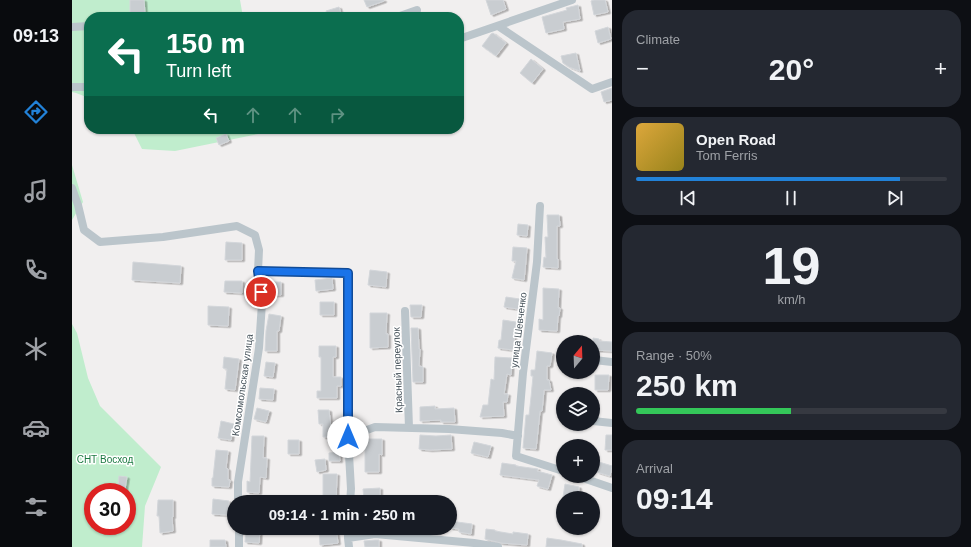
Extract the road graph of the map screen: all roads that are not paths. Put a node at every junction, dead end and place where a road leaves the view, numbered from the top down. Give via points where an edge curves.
1 (572, 0) edge
2 (84, 26) edge
3 (498, 26) junction
4 (72, 27) edge
5 (464, 37) edge
6 (612, 82) edge
7 (72, 87) edge
8 (84, 87) edge
9 (72, 188) edge
10 (540, 206) dead end
11 (258, 271) junction
12 (405, 311) dead end
13 (600, 361) edge
14 (612, 362) edge
15 (600, 422) edge
16 (612, 423) edge
17 (408, 428) junction
18 (518, 436) junction
19 (348, 437) junction
20 (556, 469) edge
21 (597, 483) edge
22 (612, 488) edge
23 (238, 495) edge
24 (351, 495) edge
25 (239, 535) edge
26 (348, 543) edge
27 (239, 547) edge
28 (498, 547) edge

1 - 3 street
2 - 4 street
3 - 5 street
3 - 6 street via 592,89
7 - 8 street
9 - 11 street, Комсомольская улица via 84,230 100,242 163,237 237,226 255,234 259,250
10 - 18 street, улица Шевченко via 537,262
11 - 19 street via 348,273
11 - 23 street, Комсомольская улица via 262,303 259,348
12 - 17 street, Красный переулок
13 - 14 street
15 - 16 street
17 - 18 street, Красный переулок via 495,432
17 - 19 street, Красный переулок via 375,427
18 - 20 street, улица Шевченко via 516,456
19 - 24 street
21 - 22 street
25 - 27 street
26 - 28 street via 375,534

